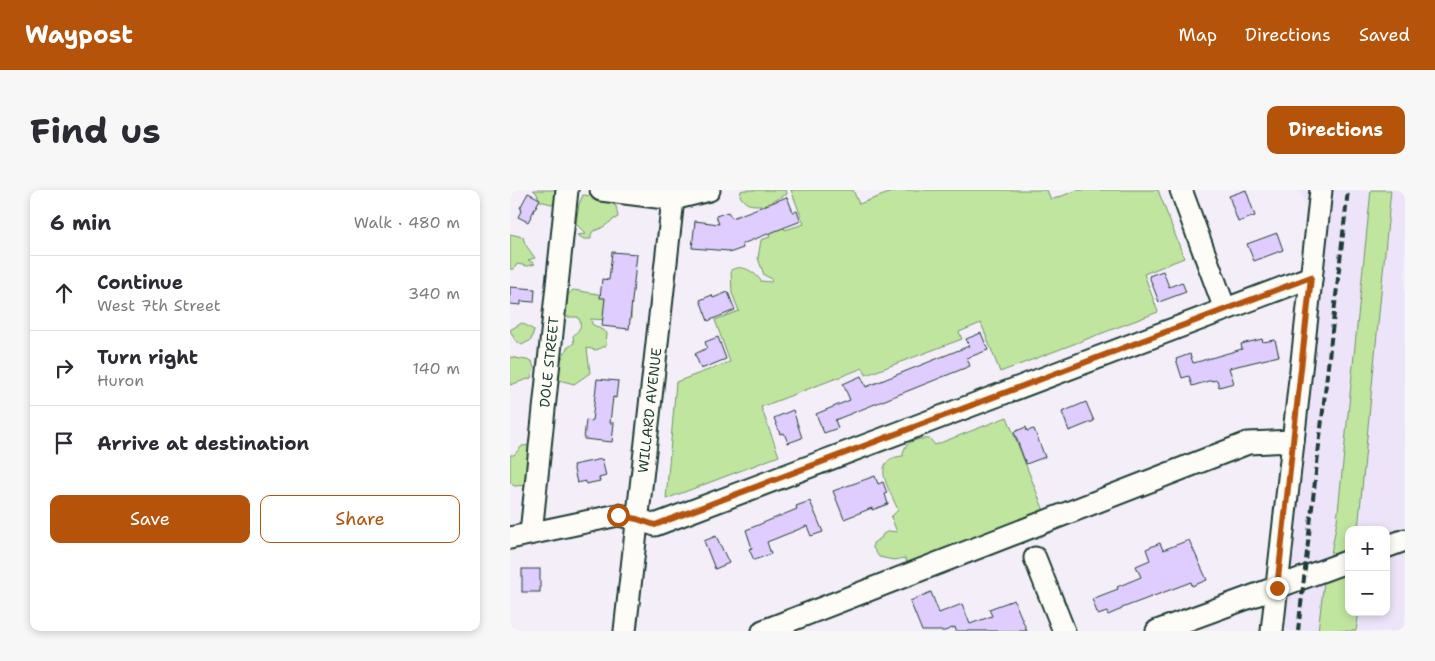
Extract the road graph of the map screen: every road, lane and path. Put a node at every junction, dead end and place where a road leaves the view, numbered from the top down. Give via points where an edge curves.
1 (567, 190) edge
2 (601, 190) edge
3 (709, 190) edge
4 (1181, 190) edge
5 (1321, 190) edge
6 (674, 194) edge
7 (1311, 277) junction
8 (1225, 309) junction
9 (1293, 441) junction
10 (637, 519) junction
11 (532, 533) junction
12 (510, 538) edge
13 (1405, 540) edge
14 (1390, 546) edge
15 (1035, 558) dead end
16 (1345, 562) edge
17 (1277, 588) junction
18 (626, 631) edge
19 (763, 631) edge
20 (1064, 631) edge
21 (1157, 631) edge
22 (1272, 631) edge

1 - 11 street, DOLE STREET
2 - 6 street
3 - 6 street
4 - 8 street
5 - 7 street
6 - 10 street, WILLARD AVENUE
7 - 8 street
7 - 9 street
8 - 10 street via 655,525
9 - 17 street
9 - 19 street via 1248,443
10 - 11 street via 618,515
10 - 18 street, WILLARD AVENUE
11 - 12 street
13 - 14 street
15 - 20 street
16 - 17 street
17 - 21 street
17 - 22 street

